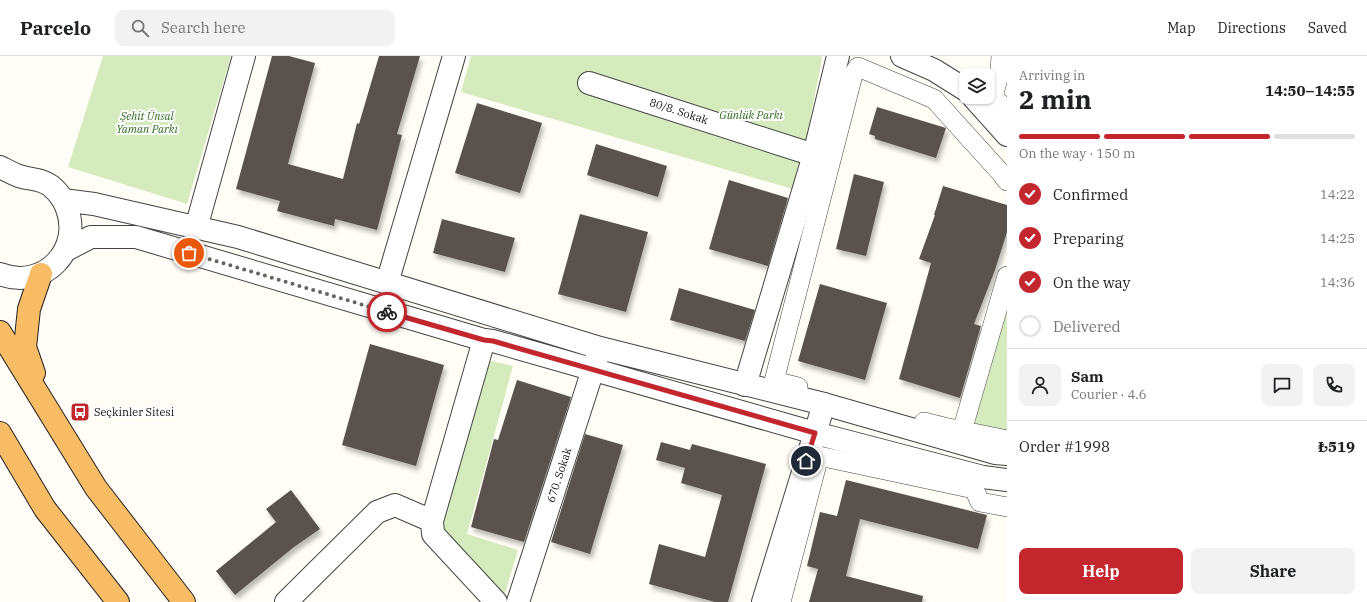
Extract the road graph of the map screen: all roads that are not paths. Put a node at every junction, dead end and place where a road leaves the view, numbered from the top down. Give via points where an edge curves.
1 (244, 56) edge
2 (454, 56) edge
3 (838, 56) edge
4 (902, 56) edge
5 (1001, 56) edge
6 (589, 83) dead end
7 (959, 86) edge
8 (979, 104) edge
9 (1007, 110) edge
10 (1007, 135) edge
11 (814, 155) junction
12 (0, 167) edge
13 (10, 178) edge
14 (1007, 182) edge
15 (63, 200) junction
16 (196, 228) junction
17 (66, 250) junction
18 (189, 253) junction
19 (0, 274) edge
20 (41, 274) junction
21 (1007, 276) edge
22 (388, 283) junction
23 (0, 332) edge
24 (484, 340) junction
25 (600, 348) junction
26 (594, 369) junction
27 (745, 385) junction
28 (824, 404) junction
29 (48, 410) junction
30 (962, 431) junction
31 (0, 433) edge
32 (815, 433) junction
33 (1007, 440) edge
34 (1007, 454) edge
35 (1007, 480) edge
36 (1007, 507) edge
37 (432, 521) junction
38 (118, 602) edge
39 (184, 602) edge
40 (286, 602) edge
41 (496, 602) edge
42 (518, 602) edge
43 (763, 602) edge
44 (781, 602) edge

1 - 16 street
2 - 22 street
3 - 11 street
4 - 7 street via 934,70
5 - 9 street via 993,97
6 - 11 street, 80/8. Sokak
8 - 10 street
11 - 27 street
12 - 13 street
13 - 15 street via 36,179 51,187
14 - 30 street via 934,99 858,67 853,75 774,381
15 - 16 street via 94,204
15 - 17 street via 70,216 71,233
16 - 18 street
16 - 22 street via 238,237
17 - 18 street via 91,236 136,237
17 - 20 street via 55,264
18 - 24 street
19 - 20 street via 9,278
20 - 29 highway via 29,309 25,347
21 - 30 street
22 - 25 street
23 - 29 highway
24 - 26 street
24 - 37 street
25 - 26 street, 670. Sokak
25 - 27 street
26 - 32 street
26 - 42 street, 670. Sokak
27 - 28 street
28 - 32 street
28 - 34 street via 995,453
29 - 39 highway via 96,488
30 - 33 street
31 - 38 highway via 45,509
32 - 35 street via 982,477
32 - 43 street
36 - 44 street via 980,502 974,489 819,456
37 - 40 street via 395,505 377,512
37 - 41 street via 433,534

